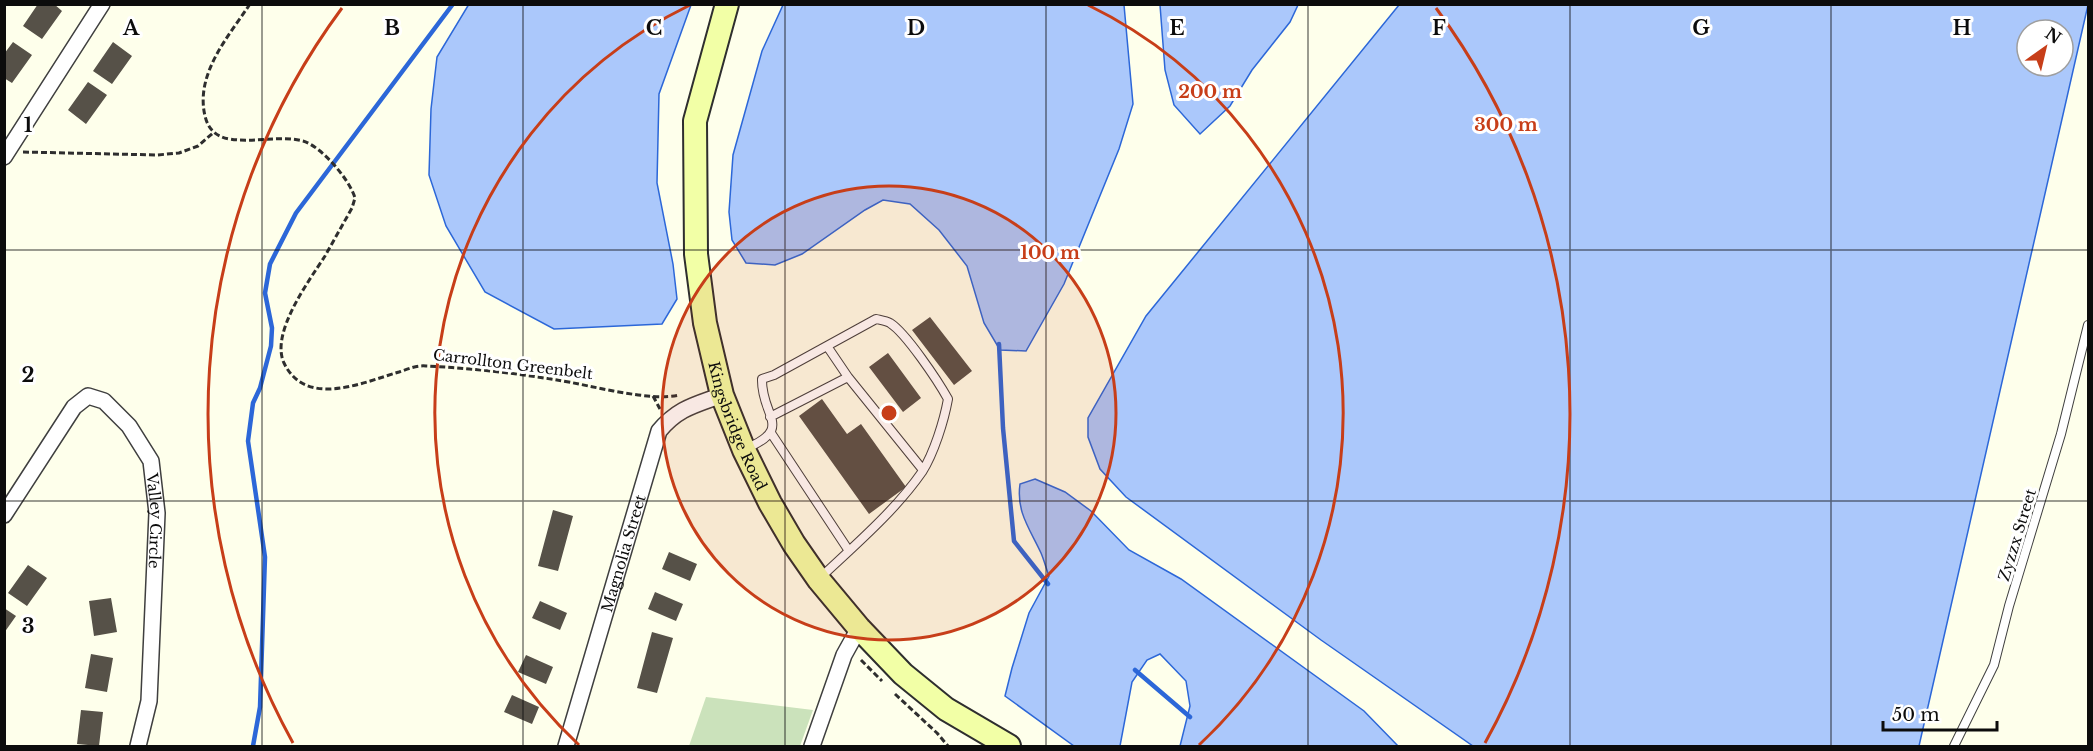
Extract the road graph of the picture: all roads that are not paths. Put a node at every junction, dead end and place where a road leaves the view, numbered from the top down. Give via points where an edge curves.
1 (102, 4) edge
2 (727, 4) edge
3 (4, 157) edge
4 (2088, 325) edge
5 (827, 346) junction
6 (848, 377) junction
7 (722, 395) junction
8 (770, 417) junction
9 (771, 433) junction
10 (744, 450) junction
11 (923, 471) junction
12 (4, 515) edge
13 (849, 550) junction
14 (819, 580) junction
15 (859, 628) junction
16 (138, 747) edge
17 (566, 747) edge
18 (812, 747) edge
19 (1009, 747) edge
20 (1954, 747) edge

1 - 3 street
2 - 7 street, Kingsbridge Road via 695,121 696,254 705,323
4 - 20 lane, Zyzzx Street via 2061,434 1994,665
5 - 6 lane
5 - 8 lane via 762,379
5 - 11 lane via 876,319 889,322 902,335 948,399
6 - 8 lane
6 - 11 lane
7 - 10 street, Kingsbridge Road
7 - 17 street, Magnolia Street via 680,410 659,431
8 - 9 lane
9 - 10 lane
9 - 13 lane
10 - 14 street, Kingsbridge Road via 770,503
11 - 13 lane
12 - 16 street, Valley Circle via 74,407 88,396 105,401 129,426 151,461 157,513 149,701
13 - 14 lane
14 - 15 street, Kingsbridge Road
15 - 18 street via 844,656
15 - 19 street, Kingsbridge Road via 903,674 946,709

